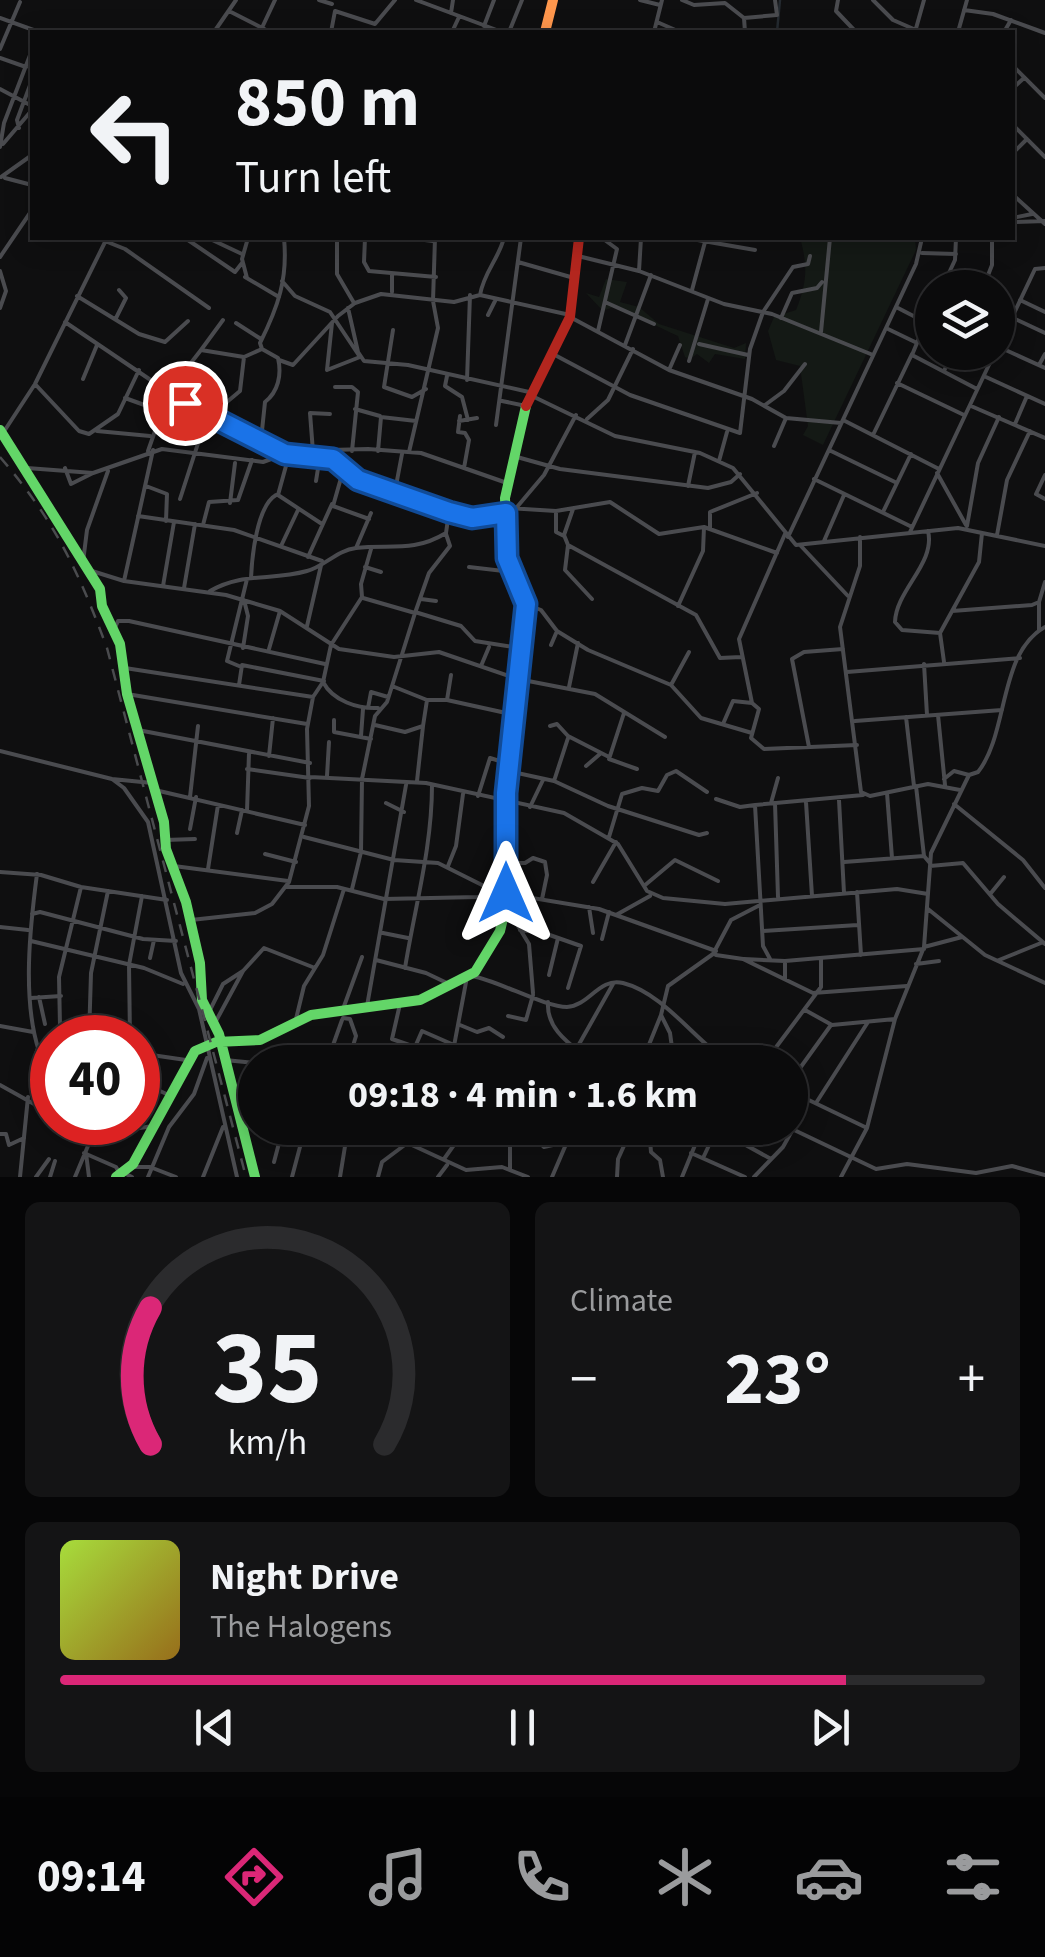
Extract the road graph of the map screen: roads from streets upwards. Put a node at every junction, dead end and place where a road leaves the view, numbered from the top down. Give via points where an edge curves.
1 (236, 0) edge
2 (275, 0) edge
3 (319, 0) edge
4 (395, 0) edge
5 (416, 0) edge
6 (453, 0) edge
7 (494, 0) edge
8 (522, 0) edge
9 (554, 0) edge
10 (640, 0) edge
11 (682, 0) edge
12 (775, 0) edge
13 (838, 0) edge
14 (874, 0) edge
15 (924, 0) edge
16 (967, 0) edge
17 (20, 2) edge
18 (331, 2) edge
19 (661, 2) edge
20 (880, 3) edge
21 (964, 10) junction
22 (229, 11) junction
23 (335, 11) junction
24 (451, 13) junction
25 (459, 17) junction
26 (0, 18) edge
27 (744, 18) junction
28 (1012, 20) junction
29 (12, 22) junction
30 (657, 22) junction
31 (485, 26) edge
32 (34, 30) edge
33 (215, 30) edge
34 (259, 30) edge
35 (261, 30) edge
36 (330, 30) edge
37 (453, 30) edge
38 (507, 30) edge
39 (546, 30) edge
40 (655, 30) edge
41 (675, 30) edge
42 (745, 30) edge
43 (854, 30) edge
44 (913, 30) edge
45 (916, 30) edge
46 (959, 30) edge
47 (1005, 30) edge
48 (1045, 32) edge
49 (0, 50) edge
50 (30, 56) edge
51 (0, 58) edge
52 (26, 67) junction
53 (1015, 68) edge
54 (1024, 78) junction
55 (30, 85) edge
56 (1015, 86) edge
57 (0, 89) edge
58 (16, 96) junction
59 (1045, 98) edge
60 (24, 101) junction
61 (30, 106) edge
62 (30, 111) edge
63 (1015, 127) edge
64 (18, 128) junction
65 (2, 133) edge
66 (1028, 139) junction
67 (0, 148) edge
68 (1015, 151) edge
69 (30, 156) edge
70 (1045, 157) edge
71 (1, 177) edge
72 (30, 184) edge
73 (1015, 197) edge
74 (1033, 212) junction
75 (30, 213) edge
76 (1015, 219) edge
77 (1015, 220) edge
78 (1044, 222) edge
79 (105, 240) edge
80 (108, 240) edge
81 (187, 240) edge
82 (212, 240) edge
83 (247, 240) edge
84 (284, 240) edge
85 (337, 240) edge
86 (365, 240) edge
87 (434, 240) edge
88 (503, 240) edge
89 (520, 240) edge
90 (579, 240) edge
91 (611, 240) edge
92 (641, 240) edge
93 (695, 240) edge
94 (830, 240) edge
95 (922, 240) edge
96 (956, 240) edge
97 (992, 240) edge
98 (704, 242) junction
99 (755, 250) dead end
100 (924, 253) junction
101 (242, 254) junction
102 (956, 254) junction
103 (578, 256) junction
104 (810, 256) dead end
105 (0, 257) edge
106 (518, 262) junction
107 (242, 263) junction
108 (614, 263) junction
109 (1045, 268) edge
110 (949, 270) edge
111 (991, 270) edge
112 (0, 271) edge
113 (639, 271) junction
114 (392, 274) junction
115 (651, 275) junction
116 (436, 278) junction
117 (574, 278) junction
118 (282, 280) junction
119 (822, 282) dead end
120 (119, 290) dead end
121 (692, 290) junction
122 (392, 292) junction
123 (470, 295) junction
124 (480, 295) junction
125 (77, 296) junction
126 (279, 298) junction
127 (496, 298) junction
128 (708, 298) junction
129 (1020, 300) junction
130 (433, 301) junction
131 (605, 302) junction
132 (355, 303) junction
133 (514, 304) junction
134 (896, 307) junction
135 (0, 308) edge
136 (209, 308) dead end
137 (348, 308) junction
138 (1015, 311) edge
139 (636, 312) junction
140 (762, 312) junction
141 (1045, 312) edge
142 (488, 315) dead end
143 (570, 316) junction
144 (915, 317) edge
145 (116, 318) junction
146 (781, 318) junction
147 (1015, 318) edge
148 (223, 320) dead end
149 (188, 321) dead end
150 (332, 321) junction
151 (64, 322) junction
152 (236, 322) dead end
153 (654, 324) dead end
154 (886, 328) junction
155 (393, 330) dead end
156 (598, 330) junction
157 (1045, 333) edge
158 (821, 334) junction
159 (261, 340) junction
160 (915, 342) joint
161 (698, 344) junction
162 (97, 345) junction
163 (625, 345) junction
164 (680, 345) dead end
165 (262, 349) junction
166 (633, 349) junction
167 (202, 350) junction
168 (553, 354) junction
169 (912, 354) junction
170 (1045, 354) edge
171 (748, 355) junction
172 (874, 355) junction
173 (1015, 355) edge
174 (360, 357) junction
175 (244, 358) junction
176 (279, 360) junction
177 (689, 361) dead end
178 (390, 364) junction
179 (804, 364) dead end
180 (1042, 366) edge
181 (139, 370) junction
182 (669, 370) junction
183 (987, 370) edge
184 (429, 371) junction
185 (944, 371) joint
186 (447, 376) junction
187 (984, 376) junction
188 (82, 379) dead end
189 (467, 380) junction
190 (35, 384) junction
191 (504, 384) junction
192 (897, 384) junction
193 (335, 387) dead end
194 (614, 387) junction
195 (426, 389) junction
196 (977, 389) junction
197 (169, 391) junction
198 (743, 396) junction
199 (1027, 396) junction
200 (125, 398) junction
201 (529, 398) junction
202 (502, 401) junction
203 (1045, 402) edge
204 (970, 405) junction
205 (764, 406) junction
206 (161, 410) junction
207 (355, 410) junction
208 (330, 414) dead end
209 (964, 415) junction
210 (576, 416) junction
211 (381, 417) junction
212 (999, 417) junction
213 (209, 418) junction
214 (477, 418) dead end
215 (786, 418) junction
216 (468, 420) junction
217 (585, 420) junction
218 (417, 421) junction
219 (843, 421) junction
220 (1016, 424) junction
221 (496, 425) dead end
222 (97, 431) junction
223 (727, 431) junction
224 (2, 432) edge
225 (202, 432) dead end
226 (1030, 432) junction
227 (873, 435) junction
228 (150, 436) junction
229 (1045, 438) edge
230 (261, 440) junction
231 (774, 446) dead end
232 (150, 450) junction
233 (352, 450) junction
234 (828, 450) junction
235 (378, 451) junction
236 (313, 452) junction
237 (409, 452) junction
238 (695, 452) junction
239 (192, 454) junction
240 (287, 454) junction
241 (402, 454) junction
242 (911, 454) junction
243 (320, 456) junction
244 (513, 456) junction
245 (252, 460) junction
246 (235, 461) junction
247 (719, 461) junction
248 (547, 467) junction
249 (26, 468) junction
250 (65, 468) junction
251 (464, 468) junction
252 (108, 470) junction
253 (938, 471) junction
254 (343, 472) junction
255 (93, 473) junction
256 (741, 474) junction
257 (1045, 474) edge
258 (814, 479) junction
259 (316, 481) dead end
260 (507, 483) junction
261 (896, 483) junction
262 (146, 486) junction
263 (688, 486) junction
264 (395, 492) junction
265 (757, 493) junction
266 (278, 495) junction
267 (844, 495) junction
268 (180, 499) dead end
269 (1045, 499) edge
270 (230, 502) junction
271 (332, 504) junction
272 (299, 509) junction
273 (510, 509) junction
274 (574, 509) junction
275 (556, 511) junction
276 (449, 512) junction
277 (882, 514) junction
278 (138, 516) junction
279 (166, 521) junction
280 (174, 522) junction
281 (196, 524) junction
282 (322, 524) junction
283 (203, 526) junction
284 (707, 528) junction
285 (967, 528) junction
286 (911, 529) junction
287 (928, 530) junction
288 (446, 533) junction
289 (982, 533) junction
290 (258, 536) junction
291 (564, 536) junction
292 (787, 536) junction
293 (997, 536) junction
294 (860, 537) junction
295 (824, 542) junction
296 (800, 544) junction
297 (281, 546) junction
298 (568, 546) junction
299 (1045, 546) edge
300 (356, 548) junction
301 (371, 548) junction
302 (777, 553) junction
303 (308, 557) junction
304 (323, 563) junction
305 (470, 567) dead end
306 (85, 568) junction
307 (366, 568) junction
308 (380, 572) dead end
309 (512, 572) junction
310 (249, 578) junction
311 (124, 581) junction
312 (1045, 582) edge
313 (164, 586) junction
314 (184, 588) junction
315 (208, 592) junction
316 (848, 596) junction
317 (362, 598) junction
318 (420, 598) junction
319 (592, 599) dead end
320 (244, 600) junction
321 (436, 601) dead end
322 (1039, 602) junction
323 (526, 604) junction
324 (678, 606) junction
325 (280, 610) junction
326 (952, 611) junction
327 (415, 613) junction
328 (307, 626) junction
329 (1045, 626) edge
330 (114, 630) junction
331 (1038, 630) junction
332 (558, 631) junction
333 (940, 633) junction
334 (578, 643) junction
335 (231, 644) junction
336 (332, 645) junction
337 (490, 645) junction
338 (551, 645) dead end
339 (243, 648) junction
340 (521, 648) junction
341 (842, 649) junction
342 (269, 651) junction
343 (689, 652) dead end
344 (402, 655) junction
345 (741, 657) junction
346 (1020, 658) junction
347 (328, 664) junction
348 (924, 664) junction
349 (944, 664) junction
350 (241, 666) junction
351 (480, 666) junction
352 (124, 668) junction
353 (846, 672) junction
354 (450, 675) dead end
355 (518, 679) junction
356 (323, 682) junction
357 (239, 685) junction
358 (392, 686) junction
359 (671, 686) junction
360 (569, 688) junction
361 (127, 694) junction
362 (313, 697) junction
363 (389, 697) junction
364 (428, 700) junction
365 (447, 700) junction
366 (752, 703) junction
367 (380, 708) junction
368 (366, 709) junction
369 (1002, 710) junction
370 (624, 713) junction
371 (515, 715) junction
372 (938, 715) junction
373 (927, 716) junction
374 (273, 718) junction
375 (906, 718) junction
376 (334, 720) dead end
377 (855, 721) junction
378 (307, 724) junction
379 (723, 724) junction
380 (374, 725) junction
381 (198, 726) dead end
382 (423, 726) junction
383 (550, 726) dead end
384 (136, 730) junction
385 (752, 733) junction
386 (361, 736) junction
387 (568, 736) junction
388 (664, 736) dead end
389 (371, 739) junction
390 (197, 740) junction
391 (329, 742) dead end
392 (858, 745) junction
393 (810, 748) junction
394 (0, 751) edge
395 (249, 753) junction
396 (600, 754) junction
397 (269, 756) junction
398 (609, 757) junction
399 (310, 763) junction
400 (586, 766) dead end
401 (508, 767) junction
402 (247, 769) junction
403 (637, 769) dead end
404 (969, 775) junction
405 (326, 776) junction
406 (310, 778) junction
407 (778, 778) dead end
408 (112, 779) junction
409 (362, 779) junction
410 (543, 780) junction
411 (554, 781) junction
412 (944, 782) junction
413 (406, 783) junction
414 (417, 783) junction
415 (432, 785) junction
416 (153, 786) junction
417 (915, 786) junction
418 (960, 790) junction
419 (707, 792) dead end
420 (886, 793) junction
421 (463, 794) junction
422 (478, 796) junction
423 (863, 796) junction
424 (193, 797) junction
425 (716, 799) dead end
426 (840, 800) junction
427 (806, 802) junction
428 (773, 803) junction
429 (218, 804) junction
430 (386, 804) dead end
431 (506, 804) junction
432 (954, 804) junction
433 (755, 805) junction
434 (530, 807) junction
435 (616, 809) junction
436 (244, 811) junction
437 (404, 812) junction
438 (305, 825) junction
439 (190, 829) dead end
440 (237, 833) dead end
441 (707, 833) dead end
442 (304, 837) junction
443 (195, 839) dead end
444 (608, 839) junction
445 (164, 840) junction
446 (616, 842) junction
447 (361, 852) junction
448 (265, 854) dead end
449 (924, 856) junction
450 (892, 858) junction
451 (394, 860) junction
452 (296, 862) junction
453 (428, 862) junction
454 (842, 862) junction
455 (506, 864) junction
456 (929, 864) junction
457 (174, 866) junction
458 (448, 866) junction
459 (208, 869) junction
460 (0, 872) edge
461 (36, 874) junction
462 (1004, 877) dead end
463 (718, 881) dead end
464 (593, 882) dead end
465 (288, 884) junction
466 (928, 884) junction
467 (644, 886) junction
468 (81, 887) junction
469 (1045, 888) edge
470 (344, 889) junction
471 (352, 890) junction
472 (918, 890) junction
473 (108, 891) junction
474 (501, 892) junction
475 (857, 892) junction
476 (844, 893) junction
477 (991, 893) junction
478 (651, 894) junction
479 (928, 894) junction
480 (142, 896) junction
481 (812, 896) junction
482 (778, 897) junction
483 (542, 898) junction
484 (388, 899) junction
485 (417, 899) junction
486 (167, 900) junction
487 (760, 902) junction
488 (506, 906) junction
489 (589, 907) junction
490 (926, 908) junction
491 (609, 912) junction
492 (32, 914) junction
493 (616, 915) junction
494 (70, 920) junction
495 (189, 920) junction
496 (858, 925) junction
497 (0, 926) edge
498 (99, 929) junction
499 (28, 930) junction
500 (520, 930) junction
501 (762, 931) junction
502 (383, 933) junction
503 (593, 933) dead end
504 (136, 938) junction
505 (410, 938) junction
506 (558, 938) junction
507 (962, 938) junction
508 (602, 939) dead end
509 (154, 940) junction
510 (30, 941) junction
511 (176, 941) junction
512 (1044, 942) edge
513 (924, 948) junction
514 (65, 952) junction
515 (715, 953) junction
516 (94, 956) junction
517 (860, 956) junction
518 (362, 957) dead end
519 (150, 958) dead end
520 (770, 958) junction
521 (821, 958) junction
522 (742, 959) junction
523 (376, 960) junction
524 (785, 960) junction
525 (939, 960) dead end
526 (997, 961) junction
527 (129, 964) junction
528 (916, 964) junction
529 (315, 968) junction
530 (405, 968) junction
531 (243, 971) junction
532 (549, 975) dead end
533 (469, 976) junction
534 (784, 979) junction
535 (447, 983) junction
536 (613, 983) junction
537 (1045, 984) edge
538 (907, 986) junction
539 (187, 987) junction
540 (568, 988) dead end
541 (820, 991) junction
542 (533, 995) junction
543 (61, 996) junction
544 (39, 997) junction
545 (32, 998) junction
546 (548, 1002) junction
547 (400, 1004) junction
548 (662, 1006) junction
549 (804, 1009) junction
550 (365, 1011) junction
551 (209, 1013) junction
552 (343, 1014) junction
553 (33, 1015) edge
554 (42, 1015) edge
555 (60, 1015) edge
556 (90, 1015) edge
557 (130, 1015) edge
558 (661, 1015) junction
559 (508, 1016) dead end
560 (895, 1020) junction
561 (296, 1021) junction
562 (868, 1022) junction
563 (214, 1025) junction
564 (832, 1025) junction
565 (0, 1026) edge
566 (460, 1026) junction
567 (30, 1031) edge
568 (503, 1037) dead end
569 (220, 1042) junction
570 (402, 1042) junction
571 (333, 1045) edge
572 (352, 1045) edge
573 (401, 1045) edge
574 (412, 1045) edge
575 (415, 1045) edge
576 (454, 1045) joint
577 (573, 1045) edge
578 (581, 1045) edge
579 (649, 1045) edge
580 (672, 1045) edge
581 (708, 1045) edge
582 (778, 1045) edge
583 (207, 1050) junction
584 (160, 1056) edge
585 (808, 1058) edge
586 (186, 1060) junction
587 (225, 1060) junction
588 (238, 1061) edge
589 (0, 1086) edge
590 (160, 1091) edge
591 (233, 1095) junction
592 (171, 1096) junction
593 (28, 1098) joint
594 (808, 1099) edge
595 (238, 1101) edge
596 (816, 1103) junction
597 (160, 1115) edge
598 (223, 1126) junction
599 (867, 1128) junction
600 (0, 1134) edge
601 (808, 1136) edge
602 (25, 1138) junction
603 (88, 1145) edge
604 (142, 1145) edge
605 (278, 1145) edge
606 (300, 1145) edge
607 (345, 1145) edge
608 (403, 1145) edge
609 (410, 1145) edge
610 (456, 1145) edge
611 (509, 1145) edge
612 (565, 1145) edge
613 (624, 1145) edge
614 (650, 1145) edge
615 (695, 1145) edge
616 (709, 1145) edge
617 (746, 1145) edge
618 (780, 1145) edge
619 (217, 1152) junction
620 (230, 1152) junction
621 (85, 1153) junction
622 (692, 1153) junction
623 (703, 1158) junction
624 (852, 1158) junction
625 (771, 1159) junction
626 (274, 1162) dead end
627 (445, 1162) junction
628 (150, 1167) junction
629 (871, 1168) junction
630 (466, 1170) junction
631 (510, 1170) junction
632 (124, 1174) edge
633 (1045, 1175) edge
634 (20, 1177) edge
635 (36, 1177) edge
636 (50, 1177) edge
637 (75, 1177) edge
638 (89, 1177) edge
639 (148, 1177) edge
640 (176, 1177) edge
641 (203, 1177) edge
642 (237, 1177) edge
643 (255, 1177) edge
644 (292, 1177) edge
645 (340, 1177) edge
646 (378, 1177) edge
647 (438, 1177) edge
648 (462, 1177) edge
649 (528, 1177) edge
650 (552, 1177) edge
651 (617, 1177) edge
652 (663, 1177) edge
653 (682, 1177) edge
654 (745, 1177) edge
655 (754, 1177) edge
656 (841, 1177) edge
657 (880, 1177) edge

1 - 22 street
2 - 35 street
3 - 18 street
4 - 23 street via 375,24
5 - 24 street
6 - 24 street
7 - 31 street
8 - 38 street
9 - 39 street
10 - 19 street
11 - 27 street via 725,4
12 - 27 street via 777,15
13 - 43 street via 836,12
14 - 20 street
15 - 45 street
16 - 21 street
17 - 29 street
18 - 23 street
19 - 30 street
20 - 44 street via 898,24
21 - 28 street
21 - 46 street
22 - 33 street
22 - 34 street
23 - 36 street
24 - 25 street
25 - 31 street
25 - 37 street
26 - 29 street
27 - 42 street
28 - 47 street
28 - 48 street
29 - 32 street
29 - 49 street
30 - 40 street
30 - 41 street
50 - 52 street
51 - 52 street
52 - 58 street
53 - 54 street
54 - 56 street
54 - 59 street
55 - 60 street
57 - 58 street
58 - 60 street
58 - 65 street
60 - 61 street
60 - 64 street
62 - 64 street
63 - 66 street
64 - 67 street
65 - 67 street
66 - 68 street
66 - 70 street
69 - 71 street
71 - 72 street
73 - 74 street
74 - 76 street
74 - 78 street
75 - 105 street
77 - 78 street
79 - 125 street
80 - 136 street
81 - 107 street via 235,272
82 - 101 street
83 - 101 street
84 - 118 street
85 - 132 street via 337,274
86 - 114 street via 366,269
87 - 116 street
88 - 124 street
89 - 106 street
90 - 103 street
91 - 108 street
92 - 113 street
93 - 98 street
94 - 158 street
95 - 100 street
96 - 102 street
97 - 111 street
98 - 99 street
98 - 121 street
100 - 102 street
100 - 134 street
101 - 107 street
102 - 110 street
103 - 108 street
103 - 117 street
104 - 140 street via 808,264 793,267
106 - 117 street
106 - 133 street
107 - 126 street via 246,277
108 - 113 street
108 - 131 street
109 - 129 street via 1036,269
112 - 135 street via 6,291
113 - 115 street
114 - 116 street
114 - 122 street
115 - 121 street
115 - 139 street
116 - 130 street
117 - 143 street
118 - 126 street
118 - 150 street via 295,296 330,312
119 - 146 street via 790,296
120 - 145 street via 126,298
121 - 128 street
122 - 130 street
122 - 132 street
123 - 124 street
123 - 130 street
123 - 189 street
124 - 127 street
125 - 145 street
125 - 151 street
126 - 159 street
127 - 133 street
127 - 142 street
128 - 140 street
128 - 161 street
129 - 138 street
129 - 141 street
130 - 184 street via 438,328
131 - 139 street
131 - 156 street
132 - 137 street
133 - 143 street
133 - 191 street
134 - 144 street
134 - 154 street
137 - 150 street
137 - 174 street
139 - 153 street
139 - 163 street
140 - 146 street
140 - 171 street
143 - 156 street
143 - 168 street
145 - 149 street via 165,342
146 - 158 street
147 - 157 street
148 - 167 street
150 - 174 street
150 - 174 street via 326,370
150 - 176 street via 293,364
151 - 162 street
151 - 190 street
152 - 159 street
154 - 160 street
154 - 172 street
155 - 178 street
156 - 163 street
158 - 172 street
159 - 165 street
160 - 169 street
161 - 171 street
161 - 177 street
162 - 181 street
162 - 188 street
163 - 166 street
164 - 182 street
165 - 175 street
165 - 176 street
166 - 182 street
166 - 194 street
167 - 175 street
167 - 197 street
168 - 194 street
168 - 201 street
169 - 185 street
169 - 192 street
170 - 180 street
171 - 198 street
172 - 219 street
173 - 180 street
174 - 178 street
175 - 213 street via 240,391
176 - 230 street
178 - 184 street
178 - 195 street via 386,389 414,397
179 - 205 street
181 - 197 street
181 - 200 street
182 - 198 street
183 - 187 street
184 - 186 street
184 - 195 street
185 - 196 street
186 - 189 street
186 - 216 street via 445,386 462,398
187 - 196 street
187 - 199 street
189 - 191 street
190 - 222 street via 79,431
190 - 224 street
191 - 201 street
191 - 202 street
192 - 209 street
192 - 227 street
193 - 207 street via 357,390
194 - 217 street
194 - 223 street
195 - 218 street
196 - 204 street
197 - 206 street
197 - 213 street
198 - 205 street
198 - 223 street via 741,432
199 - 203 street
199 - 220 street
200 - 206 street
200 - 222 street via 113,420
201 - 202 street
201 - 210 street
201 - 244 street
202 - 221 street
204 - 209 street
204 - 212 street
205 - 215 street
206 - 228 street
207 - 211 street
207 - 233 street
208 - 236 street via 310,414
209 - 253 street
210 - 217 street
210 - 248 street
211 - 218 street
211 - 235 street
212 - 220 street
212 - 285 street via 978,462
213 - 230 street
214 - 216 street
215 - 219 street
215 - 231 street
216 - 251 street via 460,418 458,433 469,440
217 - 238 street via 615,436
218 - 237 street
219 - 227 street
219 - 234 street
220 - 226 street
222 - 228 street
223 - 247 street
224 - 249 street
225 - 239 street
226 - 229 street
226 - 293 street via 1006,486
227 - 242 street
228 - 232 street
230 - 240 street
232 - 239 street
232 - 252 street
232 - 262 street
233 - 235 street
233 - 236 street
234 - 258 street
234 - 261 street
235 - 241 street
236 - 240 street
237 - 241 street
237 - 251 street
238 - 247 street
238 - 263 street
239 - 246 street
239 - 268 street
240 - 243 street
240 - 245 street
240 - 266 street
241 - 264 street
242 - 253 street
242 - 261 street
243 - 254 street
243 - 259 street
244 - 248 street
244 - 260 street
245 - 246 street
245 - 270 street via 240,496
246 - 270 street
247 - 256 street
248 - 263 street
248 - 273 street
249 - 250 street
249 - 306 street
250 - 255 street
250 - 255 street via 71,484
251 - 260 street
252 - 255 street
252 - 306 street via 87,530
253 - 285 street
253 - 286 street
254 - 264 street
254 - 271 street
256 - 263 street via 714,488
256 - 265 street
257 - 269 street via 1036,494
258 - 267 street
258 - 292 street
260 - 273 street
261 - 277 street
262 - 278 street
262 - 279 street via 166,494
264 - 276 street
265 - 284 street via 711,511
265 - 292 street
266 - 272 street
266 - 290 street via 269,500
267 - 277 street
267 - 295 street
270 - 283 street via 209,502
271 - 282 street
271 - 300 street via 370,516
272 - 282 street
272 - 297 street
273 - 275 street
273 - 276 street via 472,518
273 - 309 street via 506,547
274 - 275 street
274 - 284 street via 610,502 662,535
274 - 291 street
275 - 291 street via 556,533
276 - 288 street
277 - 286 street
278 - 279 street
278 - 311 street
279 - 280 street
280 - 281 street
280 - 313 street
281 - 283 street
281 - 314 street
282 - 303 street
283 - 290 street
284 - 302 street
284 - 324 street
285 - 287 street
285 - 289 street
286 - 287 street
286 - 294 street
287 - 333 street via 927,550 895,622 902,630
288 - 301 street via 406,547
288 - 318 street via 450,546
289 - 293 street
289 - 326 street via 981,556
290 - 297 street
290 - 310 street
291 - 298 street
292 - 296 street
292 - 302 street
293 - 299 street
294 - 295 street
294 - 316 street via 860,566
295 - 296 street
296 - 316 street
297 - 303 street
298 - 319 street via 564,570
298 - 324 street
300 - 301 street
300 - 304 street
301 - 307 street
302 - 345 street via 742,629
303 - 304 street
304 - 310 street
304 - 328 street
305 - 309 street
306 - 311 street
306 - 330 street
307 - 308 street
307 - 317 street
309 - 323 street
310 - 315 street via 232,578
310 - 320 street
311 - 313 street
312 - 322 street
313 - 314 street
314 - 315 street
315 - 320 street
316 - 341 street
317 - 327 street
317 - 336 street
318 - 321 street
318 - 327 street
320 - 325 street
320 - 335 street
320 - 339 street
322 - 326 street
322 - 331 street
323 - 332 street via 541,610
323 - 340 street
324 - 345 street via 700,618 720,658
325 - 328 street
325 - 342 street
326 - 333 street
327 - 337 street via 461,626 475,642
327 - 344 street
328 - 336 street
329 - 331 street
330 - 335 street via 120,620
330 - 352 street
331 - 346 street
332 - 334 street
332 - 338 street
333 - 349 street
334 - 359 street
334 - 360 street
335 - 339 street
335 - 350 street via 227,663
336 - 344 street
336 - 347 street
337 - 340 street
337 - 351 street
339 - 342 street
340 - 355 street
341 - 353 street
341 - 393 street via 792,659
342 - 347 street
343 - 359 street
344 - 351 street via 439,652
344 - 358 street
345 - 366 street
346 - 349 street
346 - 369 street
347 - 356 street
348 - 349 street
348 - 353 street
348 - 373 street
350 - 356 street
350 - 357 street
351 - 355 street
352 - 357 street
352 - 361 street
353 - 377 street
354 - 365 street
355 - 360 street
355 - 371 street
356 - 362 street
356 - 368 street via 335,697
357 - 362 street
358 - 363 street
358 - 364 street
359 - 379 street via 701,718
360 - 370 street via 602,696
361 - 374 street
361 - 384 street
362 - 378 street
363 - 367 street
363 - 368 street via 371,692
364 - 365 street
364 - 382 street
365 - 371 street
366 - 379 street via 733,701
366 - 385 street via 759,710
367 - 368 street
367 - 380 street
368 - 386 street
369 - 372 street
369 - 404 street via 990,754
370 - 388 street
370 - 398 street
371 - 401 street
372 - 373 street
372 - 412 street
373 - 375 street
374 - 378 street
374 - 397 street
375 - 377 street
375 - 417 street
376 - 386 street via 334,732
377 - 392 street
378 - 399 street
379 - 385 street
380 - 382 street via 406,732
380 - 389 street
381 - 390 street
382 - 414 street
383 - 387 street via 557,724
384 - 390 street
384 - 416 street
385 - 393 street via 767,750
386 - 389 street
387 - 396 street
387 - 411 street
389 - 409 street
390 - 395 street
390 - 424 street
391 - 405 street
392 - 393 street
392 - 423 street
394 - 408 street
395 - 397 street
395 - 402 street
396 - 398 street
396 - 400 street
397 - 399 street
398 - 403 street
399 - 406 street
401 - 410 street
401 - 422 street via 490,758
401 - 431 street
402 - 406 street
402 - 436 street
404 - 412 street via 954,771
404 - 418 street
405 - 406 street
405 - 409 street
406 - 438 street
407 - 428 street
408 - 416 street
408 - 486 street via 148,822
409 - 413 street
409 - 447 street
410 - 411 street
410 - 434 street
411 - 435 street
412 - 417 street
412 - 418 street
413 - 414 street
413 - 437 street
414 - 415 street
415 - 421 street
415 - 453 street
416 - 424 street
416 - 445 street
417 - 420 street
417 - 449 street
418 - 432 street
419 - 435 street via 676,771 658,791 620,794
420 - 423 street
420 - 450 street
421 - 422 street
421 - 458 street
422 - 431 street
423 - 426 street
424 - 429 street
424 - 439 street
425 - 433 street
426 - 427 street
426 - 454 street
427 - 428 street
427 - 481 street
428 - 433 street
428 - 482 street
429 - 436 street
429 - 459 street
430 - 437 street
431 - 434 street
431 - 455 street
432 - 456 street
432 - 469 street via 1024,860
433 - 487 street
434 - 444 street via 569,815
435 - 441 street
435 - 444 street
436 - 438 street
436 - 440 street
437 - 451 street
438 - 442 street
442 - 447 street
442 - 452 street
443 - 445 street
444 - 446 street
445 - 457 street
446 - 464 street
446 - 467 street
447 - 451 street
447 - 471 street
448 - 452 street
449 - 450 street
449 - 456 street
450 - 454 street
451 - 453 street
451 - 484 street
452 - 465 street
453 - 458 street
453 - 485 street
454 - 476 street
455 - 474 street
455 - 483 street via 545,862
456 - 466 street
456 - 477 street via 964,863
457 - 459 street
457 - 495 street
458 - 474 street
459 - 465 street
460 - 461 street
461 - 468 street
461 - 492 street
462 - 477 street
463 - 467 street via 675,860
465 - 470 street
465 - 495 street via 255,913
466 - 472 street
466 - 479 street
467 - 478 street
468 - 473 street
468 - 494 street
470 - 471 street
470 - 529 street
471 - 484 street
472 - 475 street
472 - 479 street
473 - 480 street
473 - 498 street
474 - 483 street
474 - 485 street
474 - 488 street
475 - 476 street
475 - 496 street
476 - 481 street
477 - 512 street
478 - 487 street via 717,904
478 - 493 street
479 - 490 street
480 - 486 street
480 - 504 street
481 - 482 street
482 - 487 street
483 - 489 street
484 - 485 street
484 - 502 street
485 - 505 street
486 - 511 street
487 - 501 street
487 - 515 street via 729,922
488 - 500 street
488 - 533 street via 500,931
489 - 491 street
489 - 503 street
490 - 507 street
490 - 513 street
491 - 493 street
491 - 508 street
492 - 494 street
492 - 499 street
493 - 515 street
494 - 498 street
494 - 514 street
495 - 551 street
496 - 501 street
496 - 517 street
497 - 499 street
498 - 504 street
498 - 516 street
499 - 510 street
500 - 506 street
500 - 542 street via 529,944
501 - 520 street
502 - 505 street
502 - 523 street
504 - 509 street
504 - 527 street
505 - 530 street
506 - 532 street
506 - 540 street via 581,947
507 - 513 street
507 - 526 street
509 - 511 street
509 - 519 street
510 - 514 street
510 - 545 street
511 - 539 street
512 - 526 street
513 - 517 street
513 - 528 street
514 - 516 street
514 - 543 street
515 - 522 street
515 - 548 street via 670,983
516 - 527 street
516 - 556 street
517 - 521 street
518 - 552 street
520 - 522 street
520 - 524 street
521 - 524 street
521 - 541 street
522 - 534 street
523 - 530 street
523 - 550 street
524 - 534 street
525 - 528 street
526 - 537 street
527 - 539 street
527 - 557 street
528 - 538 street
529 - 531 street via 264,948
529 - 561 street
530 - 535 street
531 - 551 street via 223,984
531 - 563 street
533 - 535 street
533 - 542 street
533 - 566 street
534 - 541 street
535 - 547 street
536 - 546 street via 574,1006
536 - 548 street
536 - 578 street
538 - 541 street
538 - 560 street
539 - 583 street
541 - 549 street
542 - 546 street
542 - 559 street via 526,1020
543 - 544 street
543 - 555 street
544 - 545 street
544 - 554 street
545 - 553 street
546 - 577 street via 550,1021
547 - 550 street
547 - 570 street via 389,1035
548 - 558 street
548 - 581 street
549 - 564 street
549 - 582 street
550 - 552 street
551 - 563 street
552 - 561 street
552 - 571 street
552 - 572 street via 355,1028
558 - 579 street
558 - 580 street
560 - 562 street
560 - 599 street
561 - 569 street via 255,1042
562 - 564 street
562 - 596 street
563 - 569 street
564 - 585 street
565 - 567 street
566 - 568 street via 489,1028
566 - 576 street
569 - 583 street
569 - 587 street
570 - 573 street
570 - 574 street
575 - 576 street via 422,1031
583 - 586 street
583 - 598 street
583 - 628 street via 194,1094 172,1120
584 - 586 street
586 - 592 street
587 - 588 street
587 - 591 street
589 - 593 street
590 - 592 street
591 - 595 street
591 - 643 street
592 - 597 street
593 - 602 street
594 - 596 street
596 - 599 street
598 - 619 street
598 - 620 street
599 - 624 street
600 - 602 street via 6,1133 9,1145
601 - 624 street
602 - 634 street
603 - 621 street
604 - 632 street
605 - 626 street
606 - 644 street
607 - 645 street
608 - 646 street via 382,1162
609 - 627 street
610 - 627 street
611 - 631 street
612 - 650 street
613 - 651 street
614 - 652 street
615 - 622 street
616 - 623 street
617 - 625 street
618 - 625 street
619 - 620 street
619 - 641 street
620 - 642 street
621 - 632 street
621 - 637 street
621 - 638 street
622 - 623 street
622 - 653 street
623 - 654 street
624 - 629 street
624 - 656 street
625 - 655 street
627 - 630 street
627 - 647 street
628 - 632 street
628 - 639 street
628 - 640 street
629 - 633 street via 907,1164 976,1174 1008,1166
629 - 657 street
630 - 631 street
630 - 648 street
631 - 649 street
635 - 636 street via 52,1160

